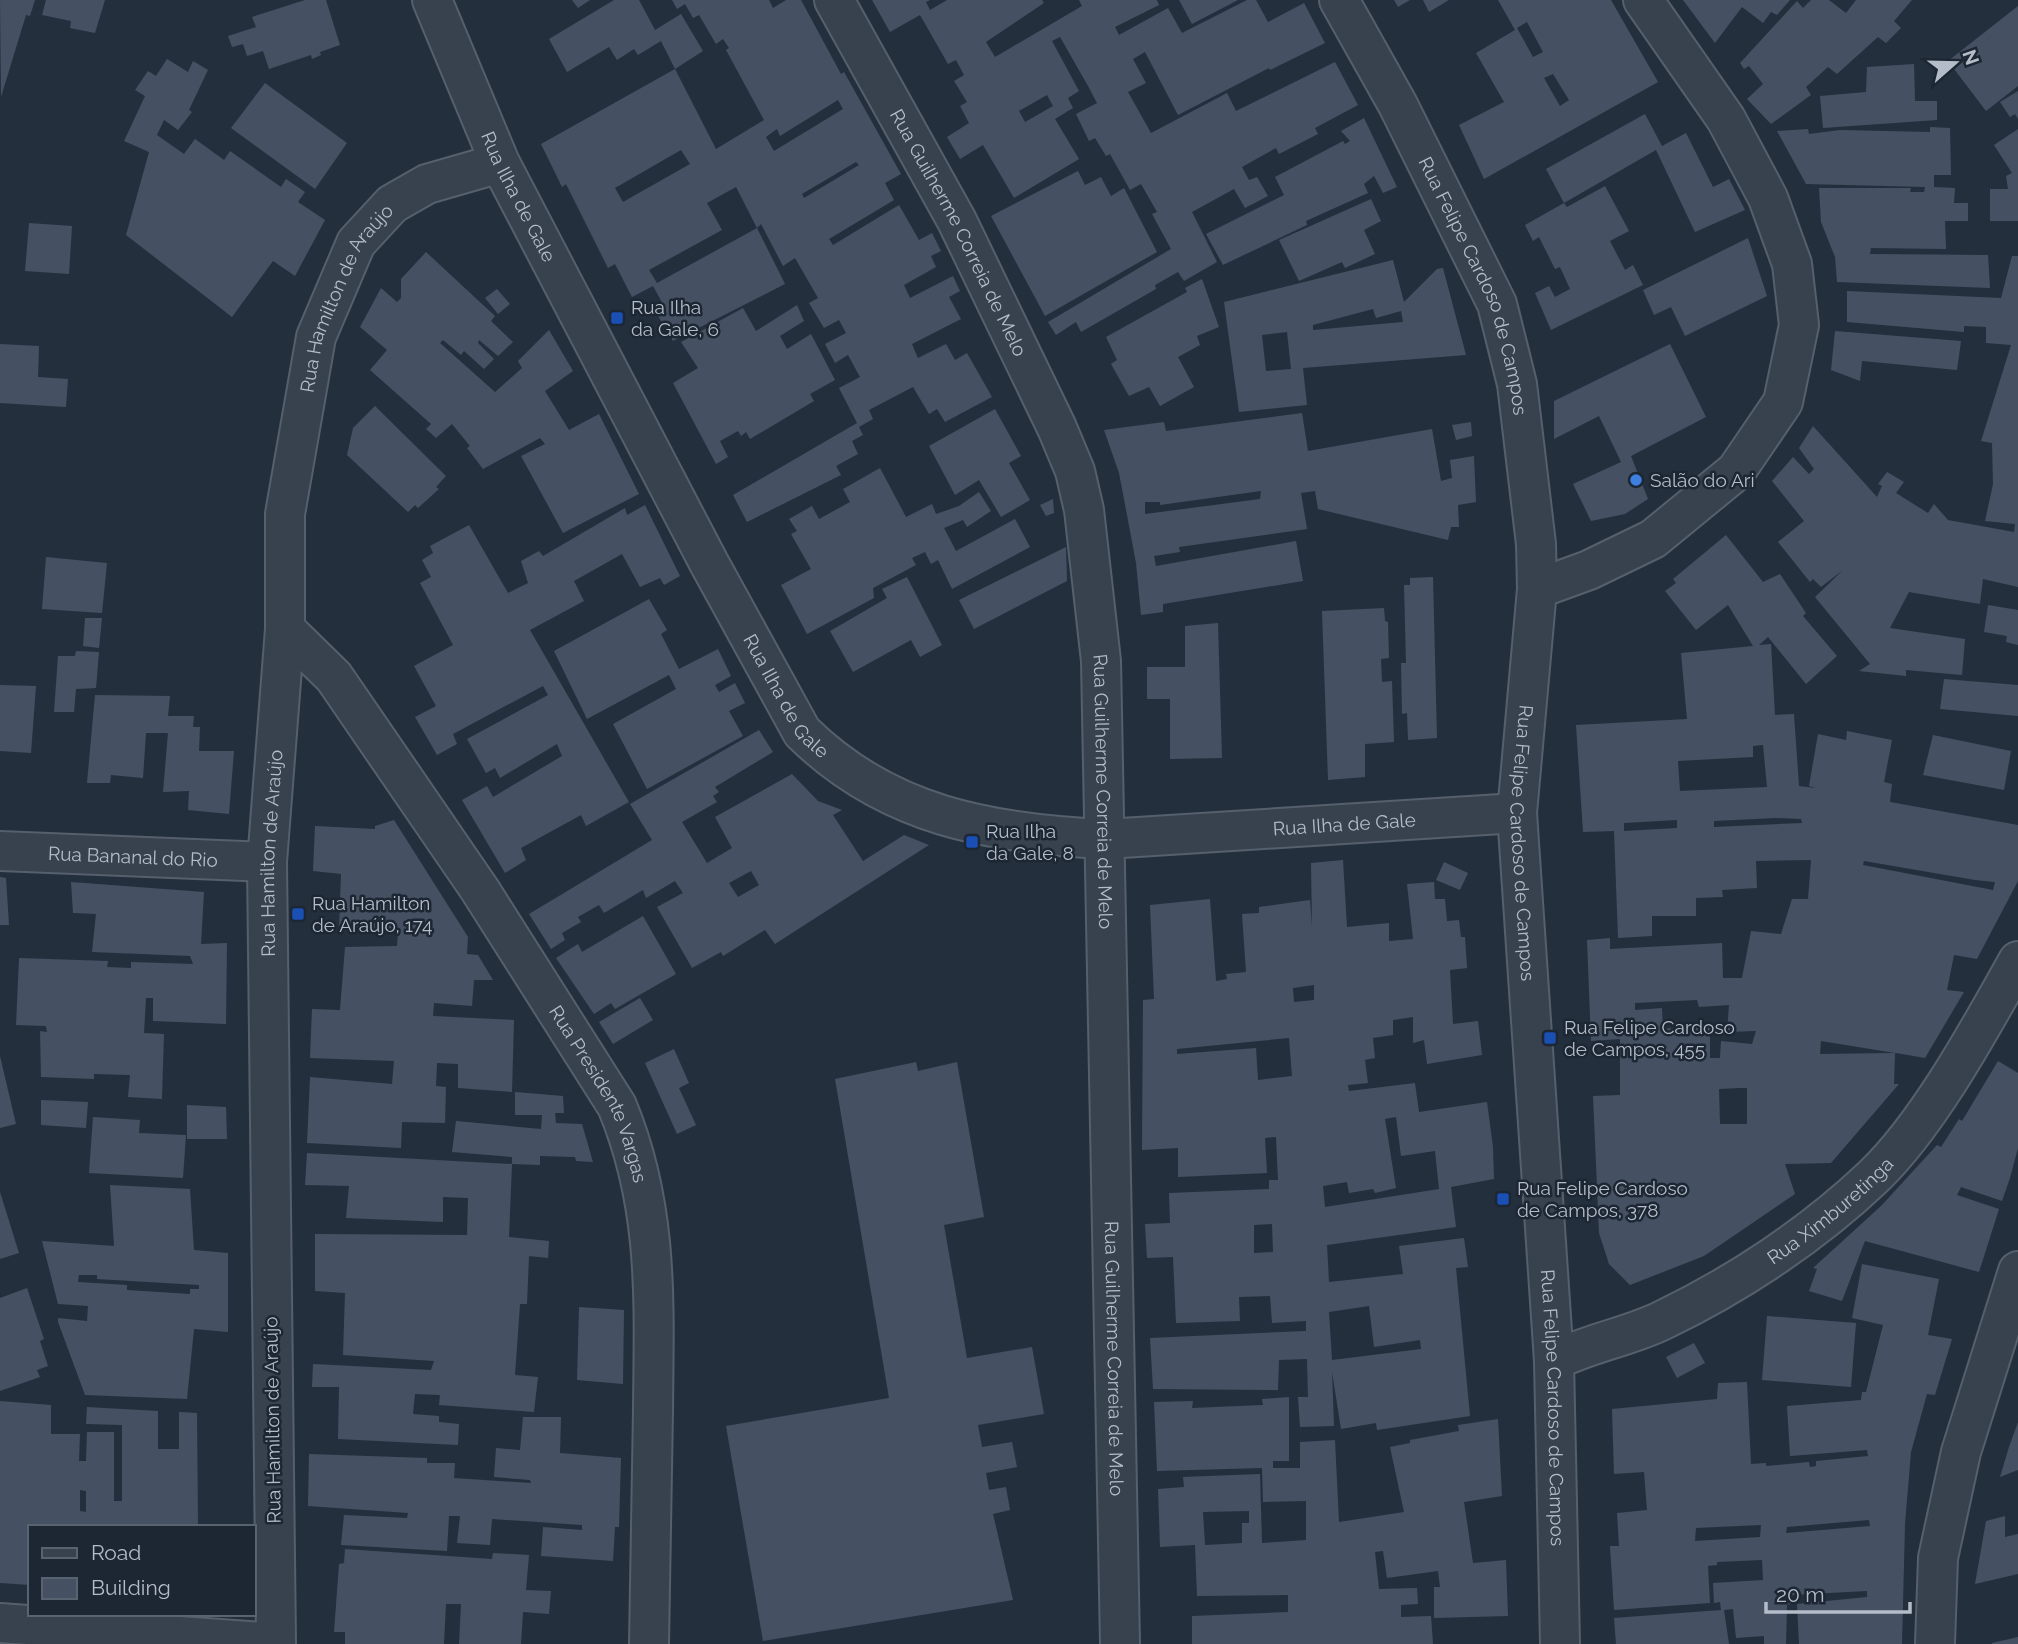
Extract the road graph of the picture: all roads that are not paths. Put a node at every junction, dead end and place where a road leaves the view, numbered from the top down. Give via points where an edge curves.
1 (432, 0) edge
2 (834, 0) edge
3 (1339, 0) edge
4 (1643, 0) edge
5 (500, 163) junction
6 (1537, 589) junction
7 (285, 629) junction
8 (1517, 813) junction
9 (1106, 839) junction
10 (0, 851) edge
11 (267, 862) junction
12 (2018, 961) edge
13 (2018, 1271) edge
14 (1554, 1361) junction
15 (0, 1623) edge
16 (276, 1643) edge
17 (649, 1644) edge
18 (1120, 1644) edge
19 (1560, 1644) edge
20 (1935, 1644) edge

1 - 5 street, Rua Ilha de Gale
2 - 9 street, Rua Guilherme Correia de Melo via 957,221 1075,471 1084,510 1101,661
3 - 6 street, Rua Felipe Cardoso de Campos via 1398,105 1497,304 1517,384
4 - 6 street via 1726,119 1768,198 1792,264 1800,325 1783,402 1736,471 1653,539
5 - 7 street, Rua Hamilton de Araújo via 427,184 392,204 355,243 316,337 285,514
5 - 9 street, Rua Ilha de Gale via 802,732 854,777 901,801 986,828
6 - 8 street, Rua Felipe Cardoso de Campos
7 - 11 street, Rua Hamilton de Araújo
7 - 17 street, Rua Presidente Vargas via 334,677 472,878 617,1106 631,1140 648,1211 655,1293
8 - 9 street, Rua Ilha de Gale
8 - 14 street, Rua Felipe Cardoso de Campos
9 - 18 street, Rua Guilherme Correia de Melo
10 - 11 street, Rua Bananal do Rio
11 - 16 street, Rua Hamilton de Araújo
12 - 14 street, Rua Ximburetinga via 1923,1115 1874,1176 1807,1231 1720,1290 1661,1322
13 - 20 street via 1961,1452 1938,1559
14 - 19 street, Rua Felipe Cardoso de Campos
15 - 16 street

